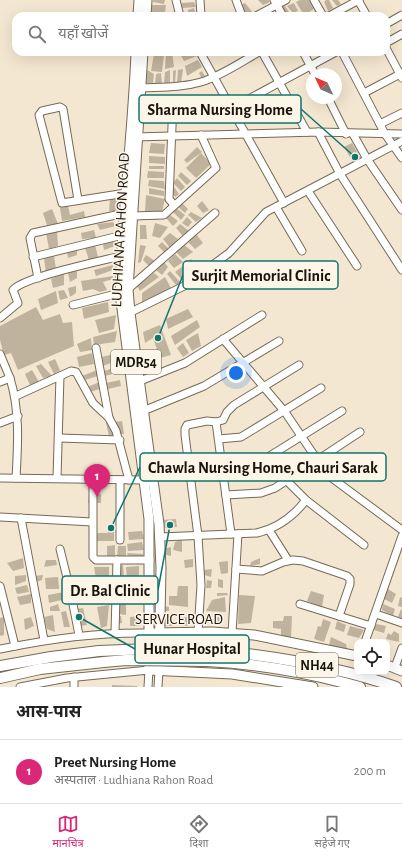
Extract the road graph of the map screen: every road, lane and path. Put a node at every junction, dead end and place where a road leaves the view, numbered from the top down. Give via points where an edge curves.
1 (139, 0) edge
2 (146, 0) edge
3 (176, 0) edge
4 (200, 0) edge
5 (236, 0) edge
6 (286, 0) edge
7 (314, 0) edge
8 (358, 0) edge
9 (275, 3) edge
10 (138, 12) edge
11 (146, 12) edge
12 (179, 12) edge
13 (201, 12) edge
14 (240, 12) edge
15 (262, 12) edge
16 (281, 12) edge
17 (320, 12) edge
18 (336, 12) edge
19 (365, 12) edge
20 (402, 15) edge
21 (390, 22) edge
22 (402, 34) edge
23 (390, 41) edge
24 (390, 55) edge
25 (136, 56) edge
26 (143, 56) edge
27 (202, 56) edge
28 (253, 56) edge
29 (264, 56) edge
30 (305, 56) edge
31 (329, 56) edge
32 (344, 56) edge
33 (311, 66) junction
34 (401, 75) edge
35 (214, 77) junction
36 (280, 82) junction
37 (141, 88) junction
38 (364, 93) junction
39 (173, 102) dead end
40 (332, 104) edge
41 (232, 108) junction
42 (402, 113) edge
43 (380, 124) junction
44 (307, 132) junction
45 (318, 132) junction
46 (246, 133) junction
47 (350, 134) junction
48 (386, 134) junction
49 (402, 134) edge
50 (201, 135) junction
51 (170, 136) junction
52 (135, 137) junction
53 (402, 141) edge
54 (393, 146) junction
55 (402, 158) edge
56 (367, 159) junction
57 (340, 174) junction
58 (308, 191) junction
59 (126, 193) junction
60 (78, 200) junction
61 (284, 204) junction
62 (174, 205) junction
63 (276, 207) junction
64 (402, 210) edge
65 (215, 213) dead end
66 (129, 215) junction
67 (123, 235) junction
68 (302, 251) dead end
69 (121, 256) junction
70 (33, 257) junction
71 (357, 266) dead end
72 (402, 270) edge
73 (38, 278) junction
74 (124, 291) junction
75 (73, 305) dead end
76 (126, 315) junction
77 (262, 315) dead end
78 (0, 318) edge
79 (224, 339) junction
80 (279, 341) dead end
81 (96, 348) dead end
82 (0, 354) edge
83 (242, 363) junction
84 (299, 365) dead end
85 (60, 376) junction
86 (10, 378) junction
87 (0, 382) edge
88 (135, 383) junction
89 (263, 387) junction
90 (321, 388) dead end
91 (16, 396) junction
92 (143, 411) junction
93 (342, 411) dead end
94 (285, 412) junction
95 (18, 416) junction
96 (109, 418) junction
97 (216, 422) junction
98 (0, 423) edge
99 (360, 432) dead end
100 (302, 436) junction
101 (59, 438) junction
102 (219, 439) junction
103 (120, 440) junction
104 (315, 463) junction
105 (224, 468) junction
106 (0, 478) edge
107 (16, 478) junction
108 (57, 478) junction
109 (93, 480) junction
110 (120, 480) junction
111 (129, 480) junction
112 (145, 480) junction
113 (287, 481) junction
114 (226, 495) junction
115 (306, 500) junction
116 (0, 517) edge
117 (21, 518) junction
118 (92, 522) junction
119 (269, 530) junction
120 (402, 530) edge
121 (235, 534) junction
122 (198, 536) junction
123 (160, 537) junction
124 (120, 540) dead end
125 (401, 542) edge
126 (364, 545) dead end
127 (60, 549) dead end
128 (117, 560) junction
129 (150, 560) junction
130 (288, 560) junction
131 (236, 570) junction
132 (0, 586) edge
133 (300, 604) dead end
134 (376, 614) junction
135 (339, 616) junction
136 (402, 623) edge
137 (371, 626) junction
138 (115, 632) junction
139 (159, 632) junction
140 (198, 632) junction
141 (149, 633) junction
142 (232, 633) junction
143 (79, 635) junction
144 (366, 639) edge
145 (44, 640) junction
146 (15, 646) junction
147 (402, 648) edge
148 (0, 650) edge
149 (354, 655) edge
150 (0, 666) edge
151 (395, 668) edge
152 (149, 670) junction
153 (159, 670) junction
154 (74, 677) junction
155 (0, 678) edge
156 (20, 687) edge
157 (74, 687) edge
158 (148, 687) edge
159 (158, 687) edge
160 (314, 687) edge
161 (360, 687) edge
162 (396, 687) edge

1 - 10 main road
2 - 11 main road
3 - 12 street
4 - 13 street
5 - 14 street
6 - 9 street
7 - 17 street
8 - 18 street
8 - 19 street
9 - 15 street
9 - 16 street
20 - 21 street
22 - 23 street
24 - 34 street
25 - 52 main road, LUDHIANA RAHON ROAD / MDR54
26 - 37 main road, LUDHIANA RAHON ROAD / MDR54
27 - 35 street
28 - 35 street
29 - 36 street
30 - 33 street
31 - 33 street
32 - 38 street
33 - 36 street
34 - 38 street
35 - 37 street via 185,86
35 - 41 street
36 - 41 street
36 - 44 street
37 - 52 main road, LUDHIANA RAHON ROAD / MDR54
38 - 43 street
39 - 51 street
40 - 47 street
41 - 46 street
42 - 43 street
43 - 48 street
44 - 45 street
44 - 46 street
45 - 47 street
45 - 57 street
46 - 50 street
46 - 61 street
47 - 48 street
47 - 56 street
48 - 49 street
48 - 54 street
50 - 51 street
50 - 62 street via 216,168
51 - 52 street
51 - 62 street via 169,199
52 - 59 main road, LUDHIANA RAHON ROAD / MDR54
52 - 66 main road, LUDHIANA RAHON ROAD / MDR54
53 - 54 street
54 - 55 street
54 - 56 street
56 - 57 street
56 - 64 street
57 - 58 street
57 - 72 street
58 - 61 street
58 - 71 street
59 - 60 street
59 - 66 main road, LUDHIANA RAHON ROAD / MDR54
60 - 60 street via 64,203 61,201 39,115 42,111 60,107 63,109
61 - 63 street
62 - 66 street via 164,214
63 - 68 street
63 - 76 street via 266,212 229,253 184,286
65 - 74 street
66 - 67 main road, LUDHIANA RAHON ROAD / MDR54
66 - 70 street via 33,232 30,238
66 - 74 main road, LUDHIANA RAHON ROAD / MDR54
67 - 69 main road, LUDHIANA RAHON ROAD / MDR54
67 - 70 street
69 - 73 street
69 - 74 main road, LUDHIANA RAHON ROAD / MDR54
70 - 73 street
73 - 78 street via 14,288 18,303
74 - 75 street
74 - 76 main road, LUDHIANA RAHON ROAD / MDR54
76 - 88 main road, LUDHIANA RAHON ROAD / MDR54
77 - 79 street
79 - 83 street
79 - 88 street via 185,363
80 - 83 street
81 - 96 street
82 - 86 street
83 - 89 street
83 - 92 street via 204,386
84 - 89 street
85 - 91 street
85 - 96 street via 71,371 76,372 93,403
85 - 101 street
86 - 87 street
86 - 91 street
88 - 92 main road, LUDHIANA RAHON ROAD / MDR54
88 - 112 main road, LUDHIANA RAHON ROAD / MDR54
89 - 94 street
89 - 97 street via 234,405 223,420
90 - 94 street
91 - 95 street
92 - 123 main road, LUDHIANA RAHON ROAD / MDR54
93 - 100 street
94 - 100 street
94 - 102 street via 241,437
95 - 98 street
95 - 107 street
96 - 103 street
97 - 102 street
97 - 122 street via 213,420 193,424 184,429
99 - 104 street
100 - 104 street
100 - 105 street via 260,462
101 - 103 street
101 - 108 street
102 - 105 street
103 - 111 street
104 - 113 street
104 - 120 street
105 - 114 street
106 - 107 street
107 - 108 street
108 - 109 street
109 - 110 street
109 - 118 street
110 - 111 street
110 - 124 street
111 - 112 street
112 - 129 main road, LUDHIANA RAHON ROAD / MDR54
113 - 114 street via 269,491
113 - 115 street
114 - 121 street
115 - 119 street via 291,516
115 - 126 street
116 - 117 street
117 - 118 street
117 - 145 street
118 - 128 street via 94,559
119 - 121 street
119 - 130 street
121 - 122 street
121 - 131 street
122 - 123 street
122 - 140 street
123 - 139 main road, LUDHIANA RAHON ROAD / MDR54
125 - 134 street
127 - 143 street
128 - 129 street
128 - 138 street
129 - 141 main road, LUDHIANA RAHON ROAD / MDR54
130 - 131 street via 262,571
130 - 135 street via 303,561 350,579
131 - 142 street
132 - 146 street
133 - 135 street
134 - 136 street
134 - 137 street
135 - 137 street
137 - 144 street
138 - 141 street, SERVICE ROAD
138 - 143 street, SERVICE ROAD
139 - 140 main road, SERVICE ROAD
139 - 141 main road, SERVICE ROAD
139 - 153 main road, LUDHIANA RAHON ROAD / MDR54
140 - 142 main road, SERVICE ROAD
141 - 152 main road, LUDHIANA RAHON ROAD / MDR54
142 - 149 main road, SERVICE ROAD via 280,639
143 - 145 street, SERVICE ROAD
145 - 146 street, SERVICE ROAD
146 - 148 street, SERVICE ROAD
147 - 151 street
150 - 162 highway, NH44, bridge via 99,651 211,650 308,662
152 - 153 main road
152 - 154 street
152 - 158 street
153 - 159 street
153 - 160 main road via 232,674
154 - 156 street
154 - 157 street
155 - 161 highway, NH44, bridge via 40,669 126,660 207,661 309,674

